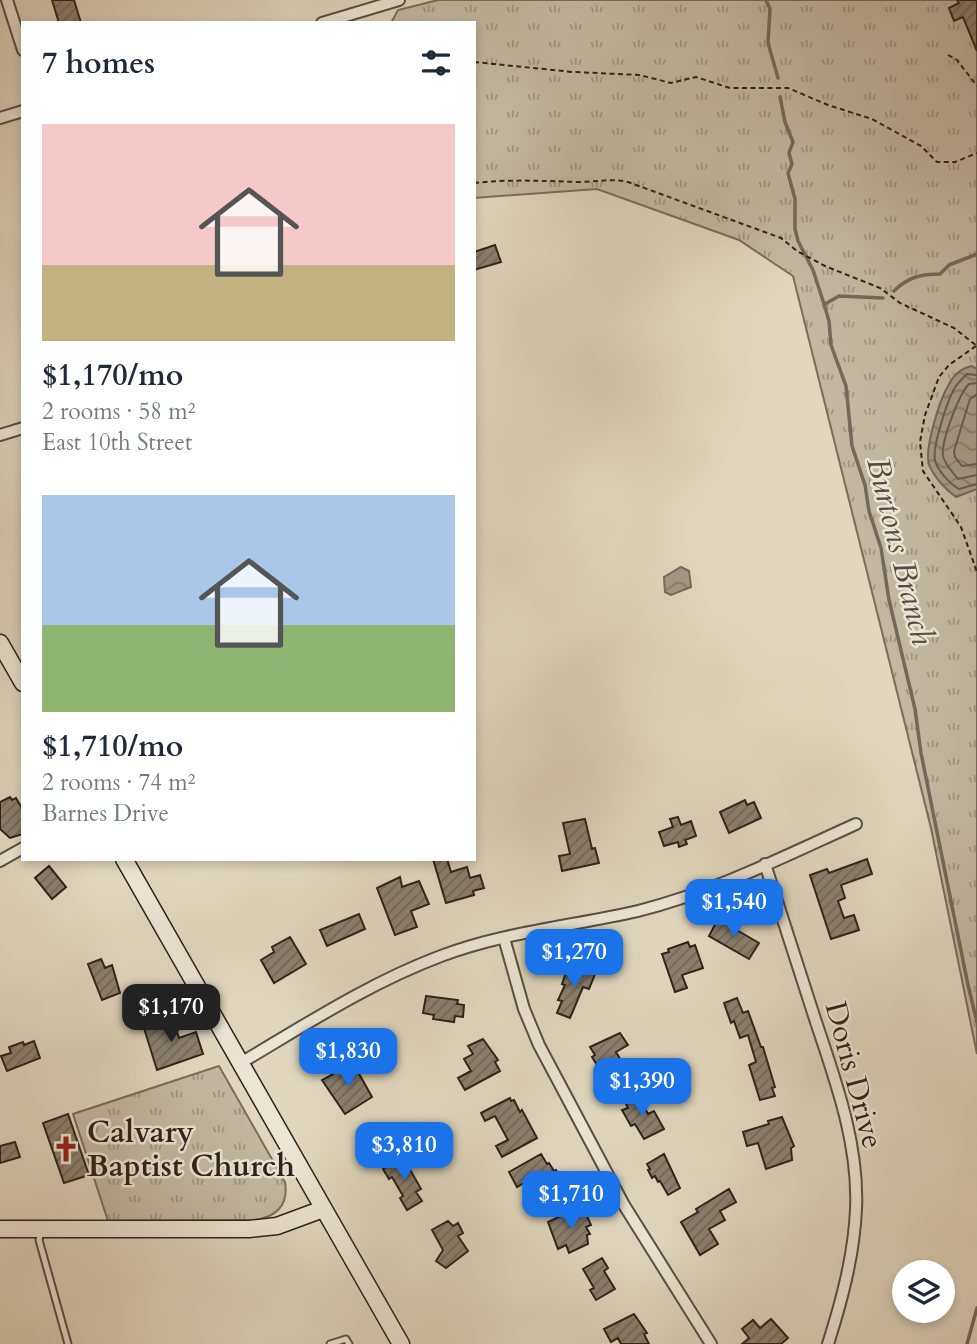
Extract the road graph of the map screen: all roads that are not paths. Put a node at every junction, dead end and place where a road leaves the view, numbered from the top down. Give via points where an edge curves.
1 (7, 0) edge
2 (399, 0) edge
3 (329, 21) edge
4 (21, 44) edge
5 (21, 112) edge
6 (0, 118) edge
7 (21, 429) edge
8 (0, 435) edge
9 (0, 643) edge
10 (21, 680) edge
11 (856, 824) dead end
12 (21, 849) edge
13 (0, 861) edge
14 (125, 861) edge
15 (765, 864) junction
16 (504, 938) junction
17 (239, 1064) junction
18 (323, 1209) junction
19 (0, 1229) edge
20 (42, 1229) junction
21 (68, 1344) edge
22 (330, 1344) edge
23 (349, 1344) edge
24 (401, 1344) edge
25 (711, 1344) edge
26 (828, 1344) edge

1 - 4 street
2 - 3 street
5 - 6 street
7 - 8 street
9 - 10 main road
11 - 15 street
12 - 13 street
14 - 17 main road
15 - 16 street via 702,891 640,910
15 - 26 street, Doris Drive via 852,1147 856,1206 852,1252
16 - 17 street via 409,969
16 - 25 street via 524,1009 540,1045 624,1205
17 - 18 main road
18 - 20 main road via 277,1226 249,1229
18 - 24 main road
19 - 20 main road
20 - 21 lane via 39,1240
22 - 23 lane via 346,1339

